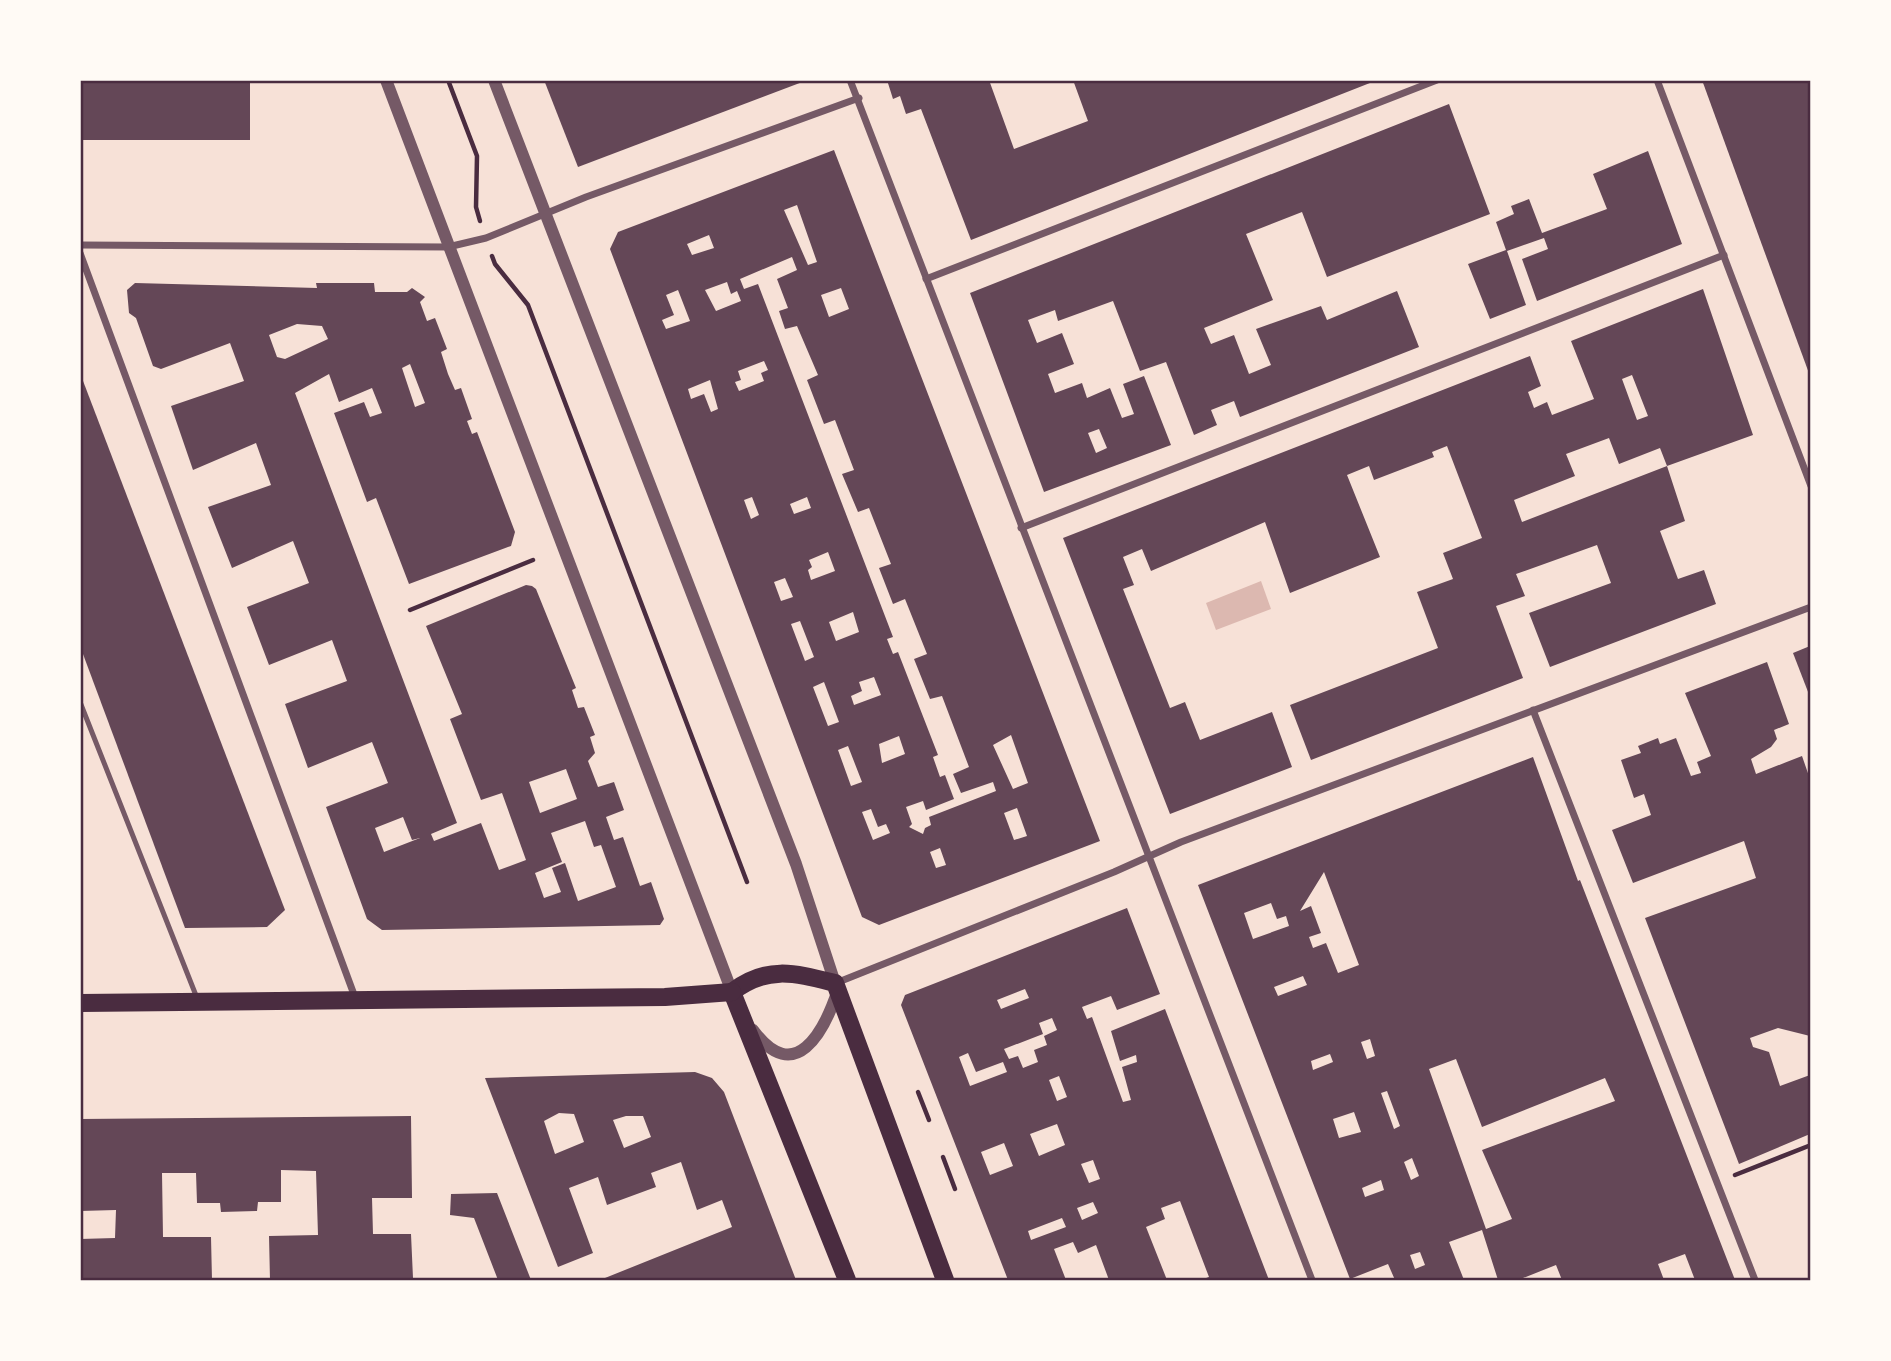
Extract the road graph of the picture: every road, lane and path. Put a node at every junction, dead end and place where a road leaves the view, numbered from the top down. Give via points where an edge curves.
1 (386, 80) edge
2 (448, 80) edge
3 (494, 80) edge
4 (850, 80) edge
5 (1437, 80) edge
6 (1657, 80) edge
7 (859, 98) junction
8 (546, 215) junction
9 (486, 238) junction
10 (80, 245) edge
11 (448, 247) junction
12 (80, 253) edge
13 (1724, 255) junction
14 (926, 279) junction
15 (1811, 486) edge
16 (1021, 528) junction
17 (533, 560) dead end
18 (1811, 607) edge
19 (410, 610) dead end
20 (80, 702) edge
21 (1533, 710) junction
22 (1151, 857) junction
23 (747, 882) dead end
24 (837, 987) junction
25 (732, 992) junction
26 (356, 1000) junction
27 (199, 1002) junction
28 (80, 1003) edge
29 (742, 1016) junction
30 (918, 1092) dead end
31 (929, 1120) dead end
32 (1811, 1145) edge
33 (943, 1157) dead end
34 (1734, 1175) dead end
35 (955, 1189) dead end
36 (847, 1280) edge
37 (945, 1280) edge
38 (1312, 1280) edge
39 (1755, 1280) edge

1 - 11 street
2 - 9 path via 477,156 476,207
3 - 8 street
4 - 7 street
5 - 14 street
6 - 13 street
7 - 8 street
7 - 14 street
8 - 9 street
8 - 24 street via 796,864
9 - 11 street
9 - 23 path via 495,264 528,305
10 - 11 street
11 - 25 street
12 - 26 street
13 - 15 street
13 - 16 street
14 - 16 street
16 - 22 street
17 - 19 path
18 - 21 street
20 - 27 lane
21 - 22 street
21 - 39 street
22 - 24 street
22 - 38 street
24 - 25 main road via 779,973 748,980
24 - 29 street via 826,1024 814,1042 799,1052 770,1049
24 - 37 main road
25 - 26 main road via 678,997
25 - 29 main road
26 - 27 main road
27 - 28 main road
29 - 36 main road
30 - 31 path
32 - 34 path
33 - 35 path

